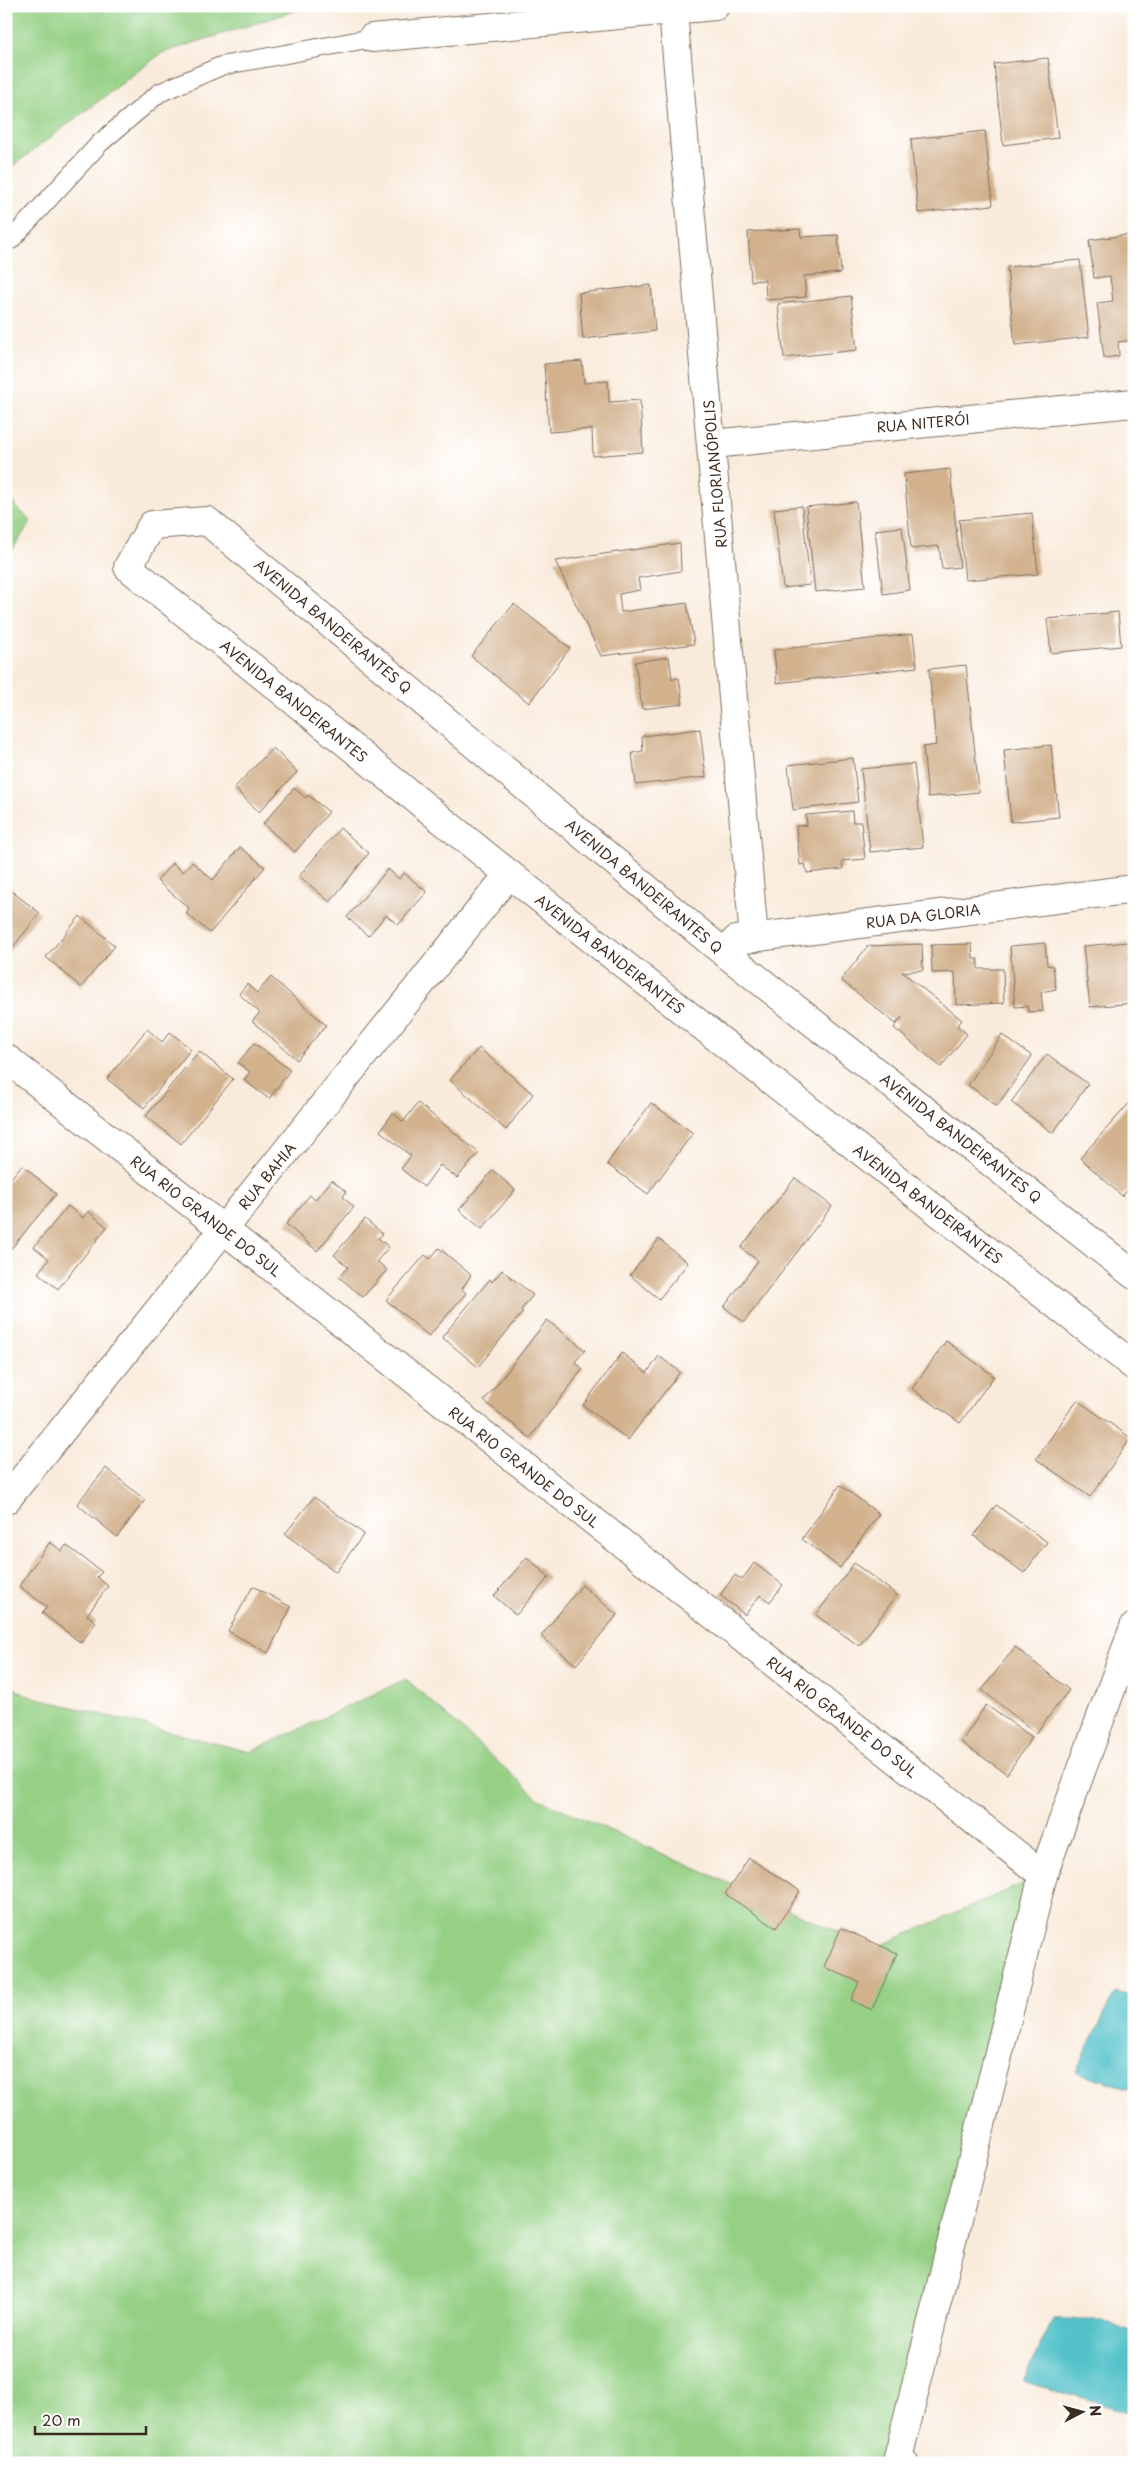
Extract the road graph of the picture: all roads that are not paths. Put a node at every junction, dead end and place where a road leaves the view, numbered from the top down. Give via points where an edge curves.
1 (714, 6) edge
2 (673, 9) edge
3 (372, 38) joint
4 (11, 240) dead end
5 (1134, 403) edge
6 (712, 444) junction
7 (152, 525) joint
8 (509, 874) junction
9 (1134, 889) edge
10 (754, 938) junction
11 (712, 943) junction
12 (6, 1058) edge
13 (224, 1229) junction
14 (1134, 1275) edge
15 (1134, 1366) edge
16 (6, 1500) edge
17 (1134, 1627) edge
18 (1042, 1875) junction
19 (904, 2463) edge

1 - 2 street
2 - 3 street
2 - 6 street, RUA FLORIANÓPOLIS
3 - 4 lane via 221,66 159,93 100,143
5 - 6 street, RUA NITERÓI
6 - 10 street, RUA FLORIANÓPOLIS
7 - 8 street, AVENIDA BANDEIRANTES via 128,567
7 - 11 street, AVENIDA BANDEIRANTES Q via 207,521
8 - 13 street, RUA BAHIA
8 - 15 street, AVENIDA BANDEIRANTES
9 - 10 street, RUA DA GLORIA
10 - 11 street, RUA DA GLORIA
11 - 14 street, AVENIDA BANDEIRANTES Q
12 - 13 street, RUA RIO GRANDE DO SUL
13 - 16 street, RUA BAHIA
13 - 18 street, RUA RIO GRANDE DO SUL
17 - 18 street
18 - 19 street via 898,2458

